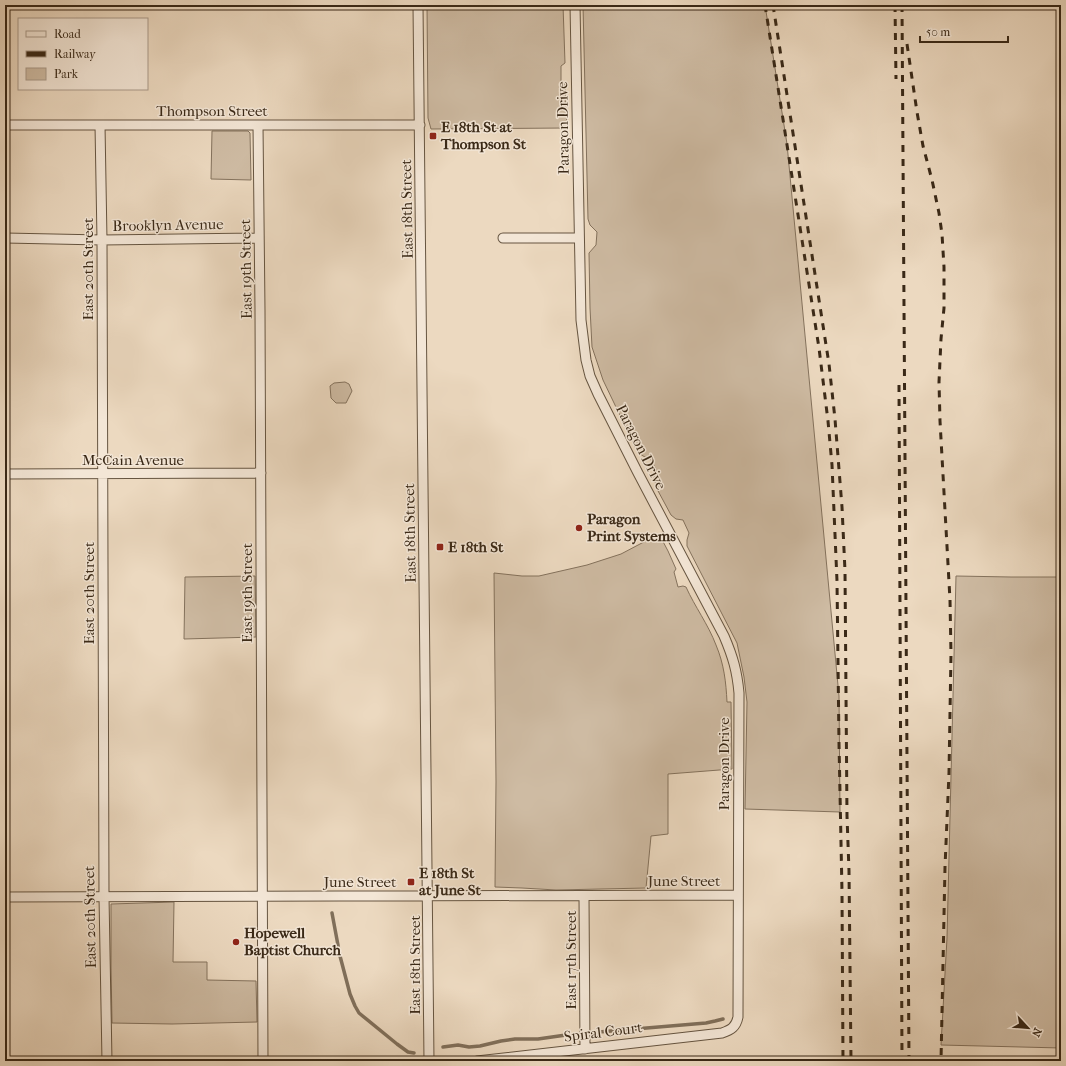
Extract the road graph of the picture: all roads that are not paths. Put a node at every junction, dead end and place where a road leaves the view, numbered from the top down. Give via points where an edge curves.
1 (418, 5) edge
2 (575, 5) edge
3 (5, 125) edge
4 (100, 125) junction
5 (258, 125) junction
6 (420, 125) junction
7 (5, 238) edge
8 (259, 238) junction
9 (503, 238) dead end
10 (579, 238) junction
11 (102, 240) junction
12 (261, 473) junction
13 (5, 474) edge
14 (103, 474) junction
15 (738, 895) junction
16 (263, 896) junction
17 (428, 896) junction
18 (584, 896) junction
19 (5, 897) edge
20 (104, 897) junction
21 (732, 1029) joint
22 (585, 1049) junction
23 (107, 1061) edge
24 (263, 1061) edge
25 (429, 1061) edge
26 (477, 1061) edge

1 - 6 street, East 18th Street
2 - 10 street, Paragon Drive
3 - 4 street, Thompson Street
4 - 5 street, Thompson Street
4 - 11 street, East 20th Street
5 - 6 street, Thompson Street
5 - 8 street, East 19th Street
6 - 17 street, East 18th Street
7 - 11 street, Brooklyn Avenue
8 - 11 street, Brooklyn Avenue
8 - 12 street, East 19th Street
9 - 10 street
10 - 15 street, Paragon Drive via 581,320 590,376 608,416 724,636 734,662 739,693
11 - 14 street, East 20th Street
12 - 14 street, McCain Avenue
12 - 16 street, East 19th Street
13 - 14 street, McCain Avenue
14 - 20 street, East 20th Street
15 - 18 street, June Street
15 - 21 street, Paragon Drive via 738,1017
16 - 17 street, June Street
16 - 20 street, June Street
16 - 24 street, East 19th Street
17 - 18 street, June Street
17 - 25 street, East 18th Street
18 - 22 street, East 17th Street
19 - 20 street, June Street
20 - 23 street, East 20th Street
21 - 22 street, Spiral Court via 722,1033
22 - 26 street, Spiral Court

